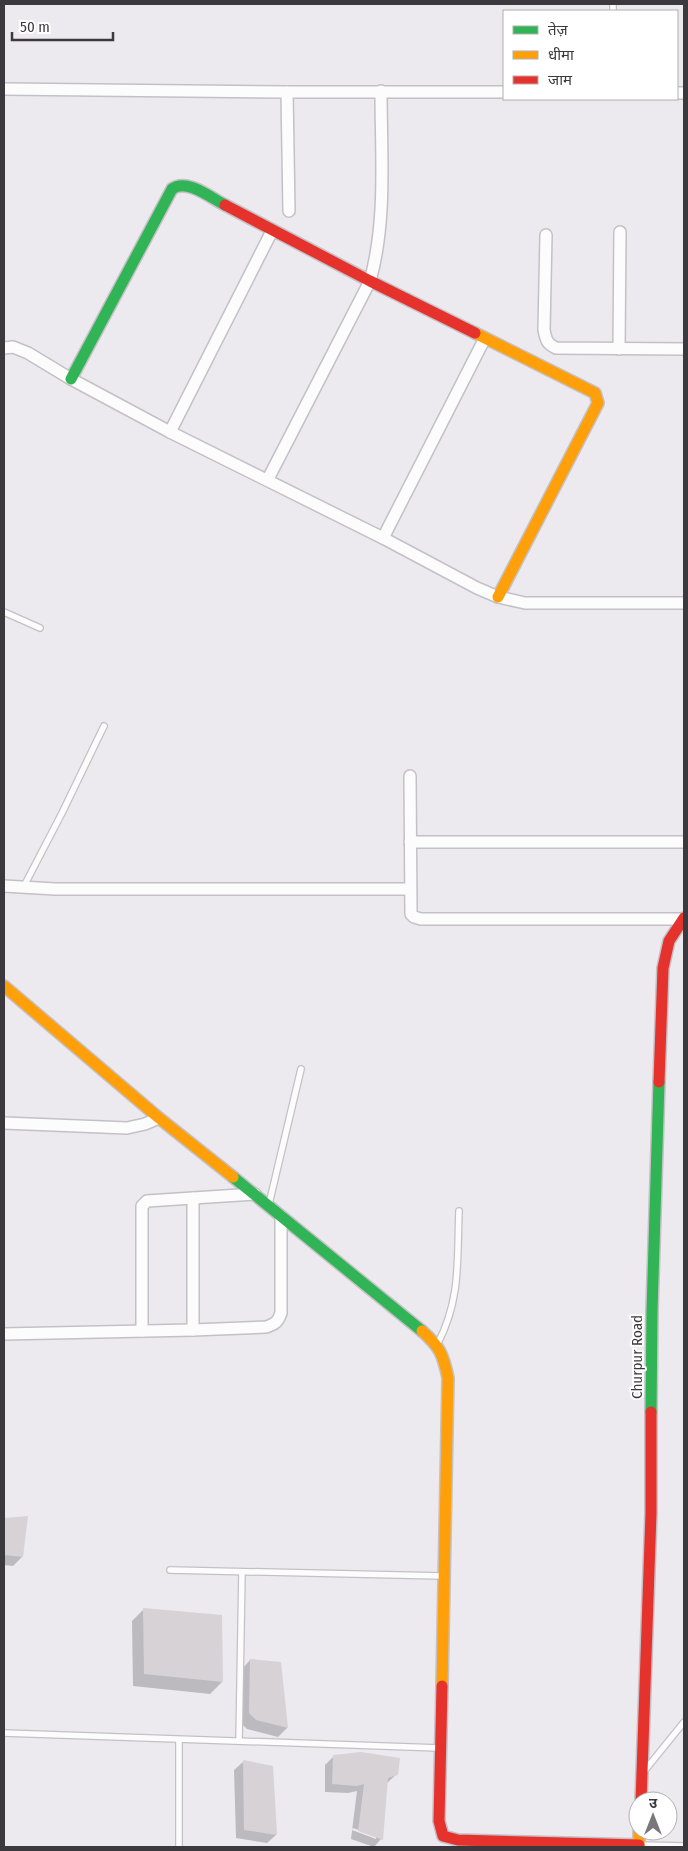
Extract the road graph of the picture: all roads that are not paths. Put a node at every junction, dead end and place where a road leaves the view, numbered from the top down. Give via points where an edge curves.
1 (4, 89) edge
2 (381, 91) junction
3 (287, 92) junction
4 (503, 92) edge
5 (288, 211) dead end
6 (272, 231) junction
7 (620, 232) dead end
8 (546, 236) dead end
9 (370, 281) junction
10 (485, 338) junction
11 (4, 348) edge
12 (619, 349) junction
13 (684, 349) edge
14 (71, 379) junction
15 (170, 432) junction
16 (268, 479) junction
17 (383, 538) junction
18 (498, 597) junction
19 (684, 603) edge
20 (4, 612) edge
21 (40, 628) dead end
22 (104, 726) dead end
23 (410, 776) dead end
24 (410, 842) junction
25 (684, 842) edge
26 (4, 886) edge
27 (22, 888) junction
28 (410, 889) junction
29 (684, 919) edge
30 (4, 986) edge
31 (301, 1069) dead end
32 (158, 1118) junction
33 (4, 1123) edge
34 (255, 1194) junction
35 (193, 1198) junction
36 (269, 1206) junction
37 (459, 1211) dead end
38 (281, 1216) junction
39 (193, 1330) junction
40 (142, 1331) junction
41 (4, 1334) edge
42 (437, 1345) junction
43 (170, 1570) dead end
44 (242, 1572) junction
45 (445, 1576) junction
46 (684, 1722) edge
47 (4, 1733) edge
48 (179, 1740) junction
49 (239, 1741) junction
50 (442, 1748) junction
51 (642, 1774) junction
52 (641, 1791) edge
53 (522, 1845) edge
54 (639, 1846) edge
55 (684, 1846) edge
56 (179, 1847) edge

1 - 3 street
2 - 3 street
2 - 4 street
2 - 9 street via 381,226
3 - 5 street
6 - 9 street
6 - 14 street via 188,186 176,185
6 - 15 street
7 - 12 street
8 - 12 street via 545,339 556,348
9 - 10 street
9 - 16 street
10 - 17 street
10 - 18 street via 595,393 598,403
11 - 14 street via 14,347 28,352
12 - 13 street
14 - 15 street
15 - 16 street
16 - 17 street
17 - 18 street
18 - 19 street via 525,603
20 - 21 lane
22 - 27 lane
23 - 24 street
24 - 25 street
24 - 28 street
26 - 27 street
27 - 28 street
28 - 29 street via 411,914 421,919
29 - 51 street, Churpur Road via 669,941 662,968 652,1311 651,1513
30 - 32 street
31 - 36 lane
32 - 33 street via 127,1128
32 - 34 street
34 - 35 street
34 - 36 street
35 - 39 street
35 - 40 street via 147,1201 142,1206
36 - 38 street
37 - 42 lane via 456,1289 452,1311
38 - 39 street via 279,1320 266,1326
38 - 42 street
39 - 40 street
40 - 41 street
42 - 45 street via 448,1378
43 - 44 lane
44 - 45 lane
44 - 49 lane
45 - 50 street
46 - 51 lane
47 - 48 lane
48 - 49 lane
48 - 56 lane
49 - 50 lane
50 - 53 street via 439,1821 442,1839
51 - 52 street, Churpur Road
53 - 54 street
54 - 55 lane

